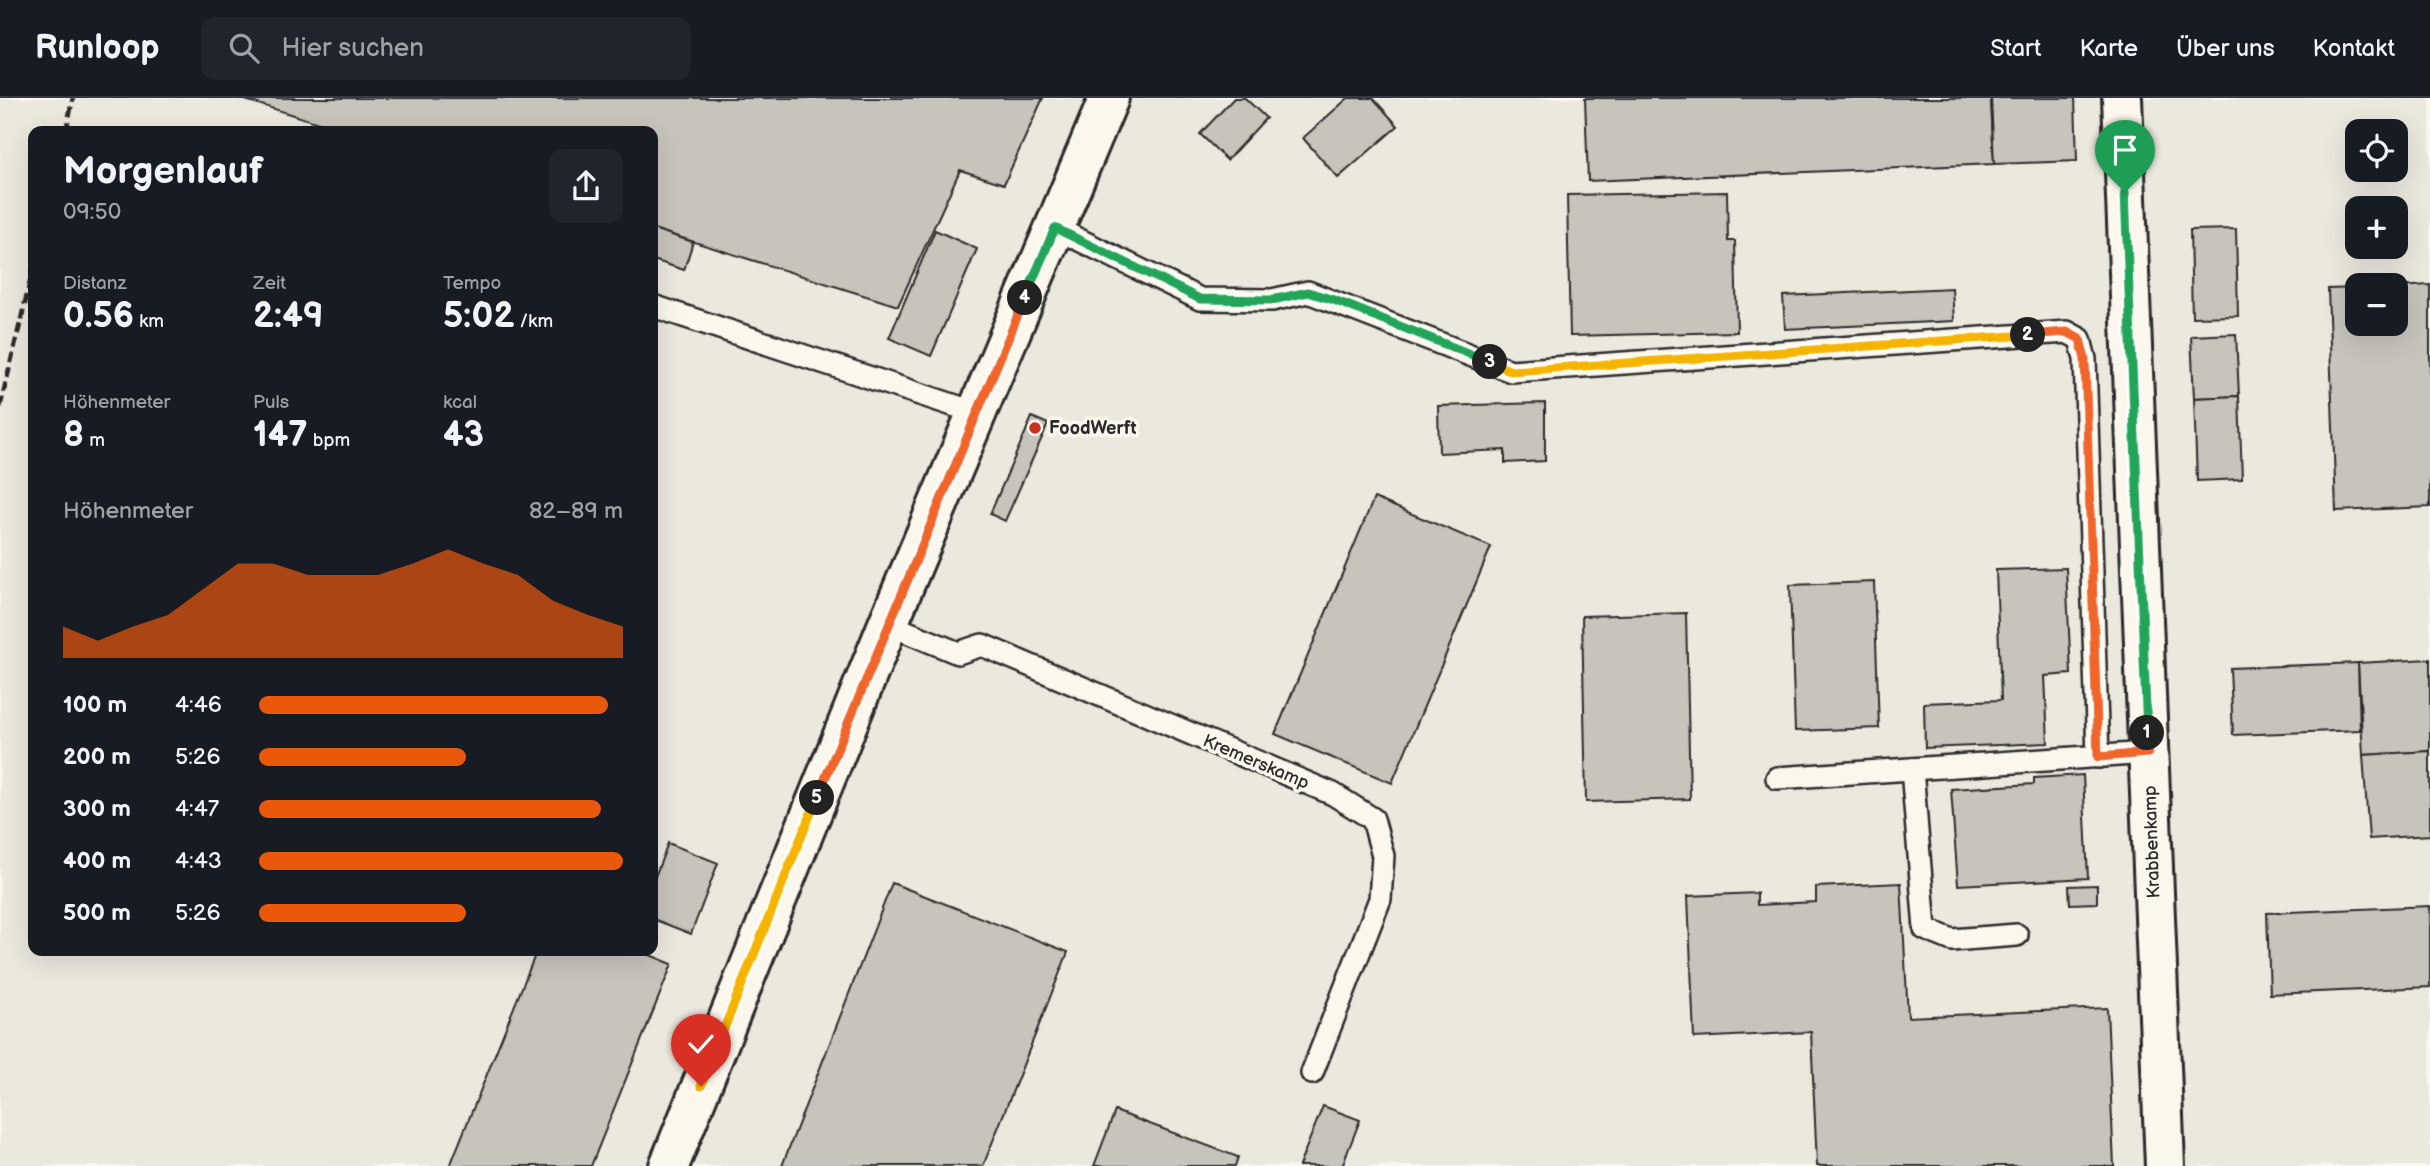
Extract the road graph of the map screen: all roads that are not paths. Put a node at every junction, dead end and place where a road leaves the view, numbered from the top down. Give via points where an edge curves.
1 (1109, 98) edge
2 (2122, 98) edge
3 (1055, 228) junction
4 (658, 308) edge
5 (977, 413) junction
6 (888, 624) junction
7 (2148, 753) junction
8 (2098, 757) junction
9 (1912, 769) junction
10 (1777, 778) dead end
11 (2017, 935) dead end
12 (1312, 1073) dead end
13 (668, 1166) edge
14 (2165, 1166) edge

1 - 3 street
2 - 7 street, Krabbenkamp
3 - 5 street
3 - 8 lane via 1200,299 1272,300 1308,292 1511,371 2067,332 2080,339 2085,359
4 - 5 lane
5 - 6 street
6 - 12 lane, Kremerskamp via 958,653 982,645 1333,794 1373,819 1383,856 1380,899
6 - 13 street
7 - 8 lane
7 - 14 street, Krabbenkamp
8 - 9 lane
9 - 10 lane
9 - 11 lane via 1925,929 1952,940

